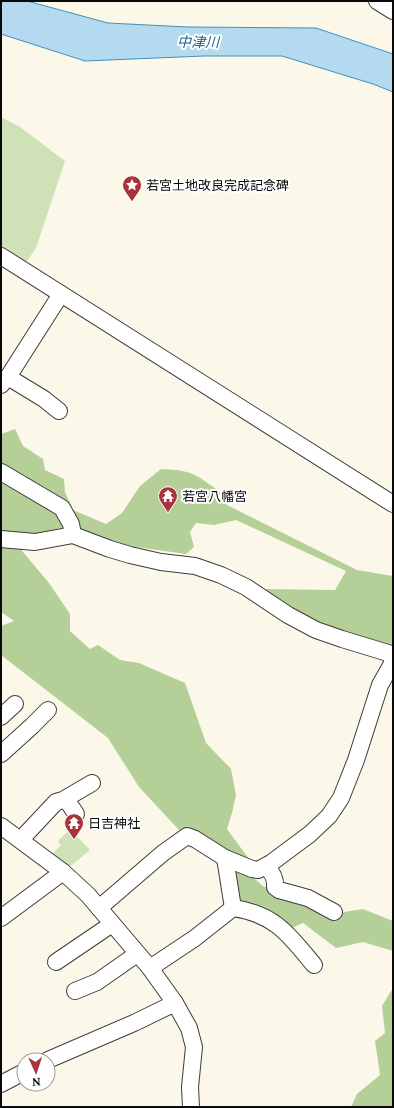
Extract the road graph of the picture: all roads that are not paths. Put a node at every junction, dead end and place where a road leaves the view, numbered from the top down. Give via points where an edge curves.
1 (377, 1) edge
2 (393, 10) edge
3 (1, 256) edge
4 (61, 294) junction
5 (5, 381) edge
6 (59, 410) dead end
7 (1, 472) edge
8 (393, 504) edge
9 (73, 535) junction
10 (1, 539) edge
11 (393, 658) edge
12 (393, 662) edge
13 (15, 704) dead end
14 (48, 710) dead end
15 (1, 717) edge
16 (1, 754) edge
17 (92, 783) dead end
18 (66, 799) junction
19 (76, 814) dead end
20 (1, 826) edge
21 (22, 841) junction
22 (225, 858) junction
23 (266, 866) junction
24 (64, 872) junction
25 (99, 908) junction
26 (233, 908) junction
27 (334, 912) dead end
28 (1, 918) edge
29 (112, 924) junction
30 (137, 954) junction
31 (61, 955) dead end
32 (314, 965) dead end
33 (150, 968) junction
34 (76, 991) dead end
35 (175, 1003) junction
36 (56, 1057) edge
37 (16, 1076) edge
38 (1, 1084) edge
39 (191, 1107) edge

1 - 2 street
3 - 4 street
4 - 5 street
4 - 8 street
5 - 6 street via 44,399
7 - 9 street via 62,508 71,524
9 - 10 street via 35,542
9 - 11 street via 130,555 195,566 221,575 246,587 316,630 388,653
12 - 23 street via 380,684 341,798 329,816 310,834
13 - 15 street
14 - 16 street
17 - 18 street
18 - 19 street
18 - 21 street via 56,802
20 - 21 street
21 - 24 street
22 - 23 street via 252,869 258,870
22 - 25 street via 187,836 163,853
22 - 26 street
23 - 27 street via 274,877 275,887 279,890 308,898
24 - 25 street
24 - 28 street
25 - 29 street
26 - 32 street via 260,914 274,922 290,936
26 - 33 street via 196,938
29 - 30 street
29 - 31 street
30 - 33 street
30 - 34 street via 99,985
33 - 35 street
35 - 36 street
35 - 39 street via 189,1028 194,1047
37 - 38 street

